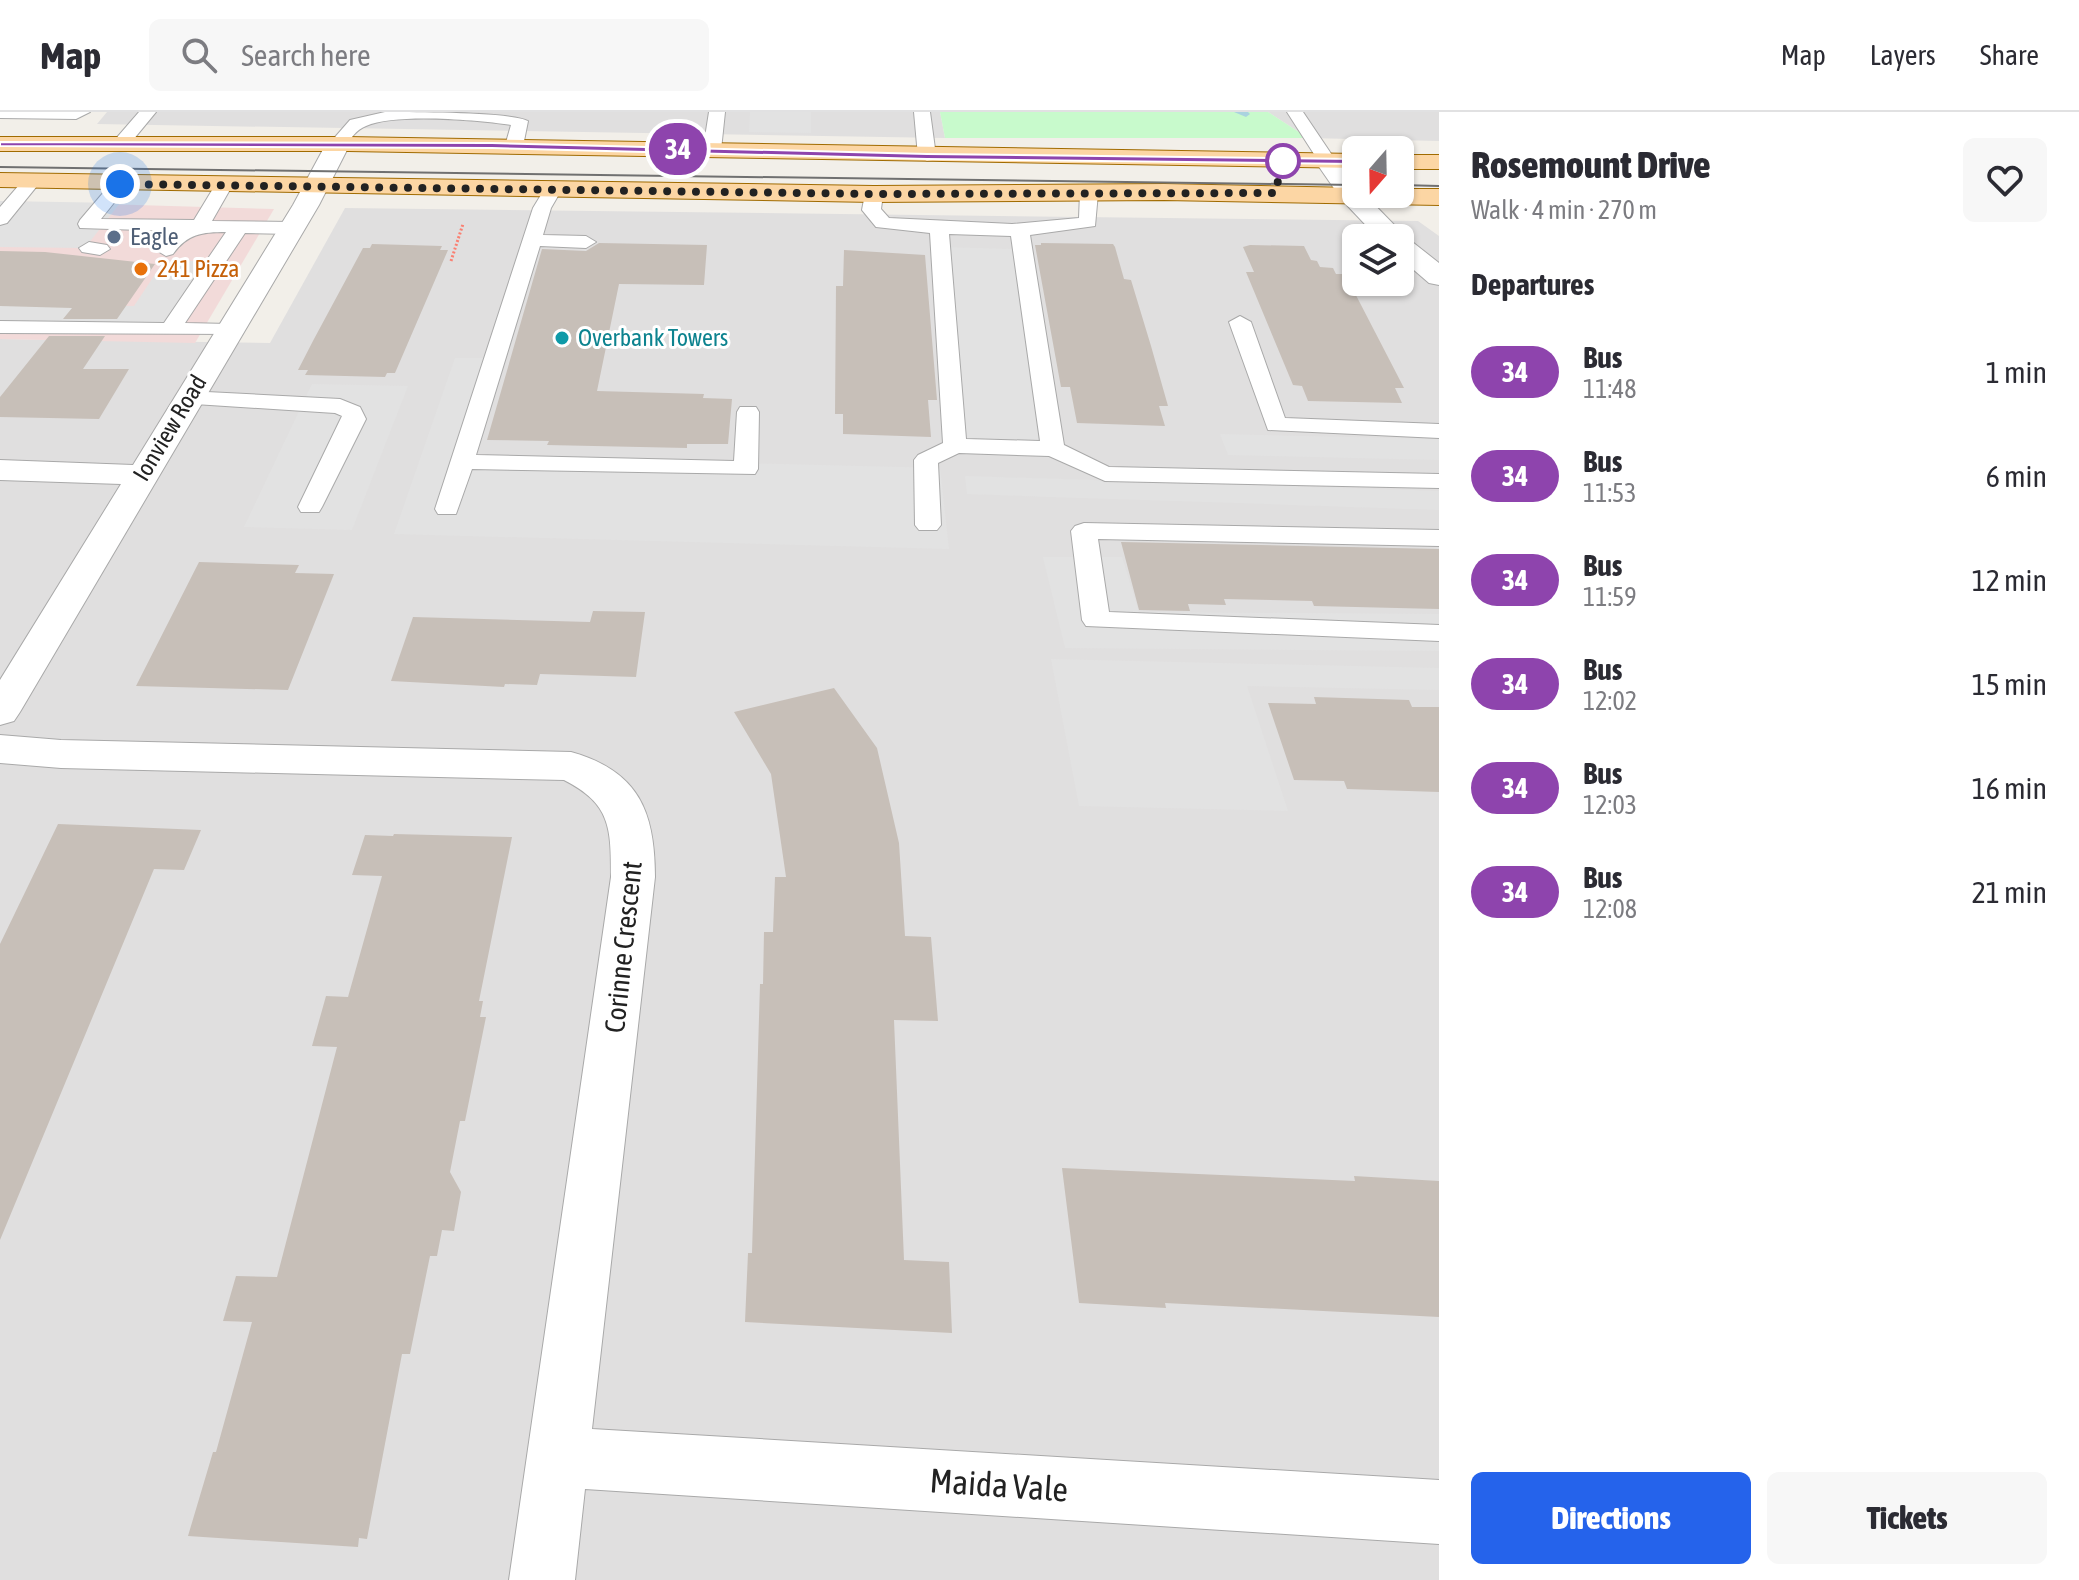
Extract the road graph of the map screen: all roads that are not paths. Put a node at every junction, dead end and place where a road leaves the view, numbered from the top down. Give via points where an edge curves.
1 (82, 112) edge
2 (148, 112) edge
3 (717, 112) edge
4 (922, 112) edge
5 (1295, 112) edge
6 (0, 113) edge
7 (365, 116) edge
8 (518, 127) edge
9 (122, 142) junction
10 (0, 144) edge
11 (338, 144) junction
12 (712, 150) junction
13 (927, 156) junction
14 (1327, 161) junction
15 (1342, 161) edge
16 (1414, 162) edge
17 (1439, 162) edge
18 (0, 180) edge
19 (32, 181) junction
20 (1342, 182) edge
21 (120, 184) junction
22 (223, 186) junction
23 (316, 188) junction
24 (553, 189) junction
25 (1089, 193) junction
26 (874, 194) junction
27 (1342, 195) edge
28 (1414, 196) edge
29 (1439, 197) edge
30 (1364, 208) edge
31 (0, 219) edge
32 (1379, 224) edge
33 (200, 226) junction
34 (239, 227) junction
35 (292, 228) junction
36 (939, 228) junction
37 (1020, 230) junction
38 (532, 240) junction
39 (586, 242) dead end
40 (1414, 256) edge
41 (215, 263) junction
42 (1439, 277) edge
43 (1240, 322) dead end
44 (0, 327) edge
45 (170, 329) junction
46 (229, 330) junction
47 (187, 398) junction
48 (748, 412) dead end
49 (1439, 431) edge
50 (955, 446) junction
51 (1053, 449) junction
52 (462, 462) junction
53 (0, 470) edge
54 (142, 475) junction
55 (1439, 481) edge
56 (310, 507) dead end
57 (447, 509) dead end
58 (928, 525) dead end
59 (1439, 538) edge
60 (1439, 633) edge
61 (0, 712) edge
62 (0, 749) edge
63 (559, 1457) junction
64 (1439, 1512) edge
65 (542, 1580) edge

1 - 6 lane
2 - 9 lane
3 - 12 lane
4 - 13 lane
5 - 14 lane
7 - 8 lane via 504,118
7 - 11 lane
8 - 11 main road
8 - 12 main road
9 - 10 main road
9 - 11 main road
11 - 23 street, Ionview Road
12 - 13 main road
13 - 14 main road
14 - 15 main road
14 - 20 street
16 - 17 main road
18 - 19 main road
19 - 21 main road
19 - 31 lane
21 - 22 main road
21 - 33 lane via 99,237
22 - 23 main road
22 - 33 lane
23 - 24 main road
23 - 35 street, Ionview Road
24 - 26 main road
24 - 38 lane
25 - 26 main road
25 - 27 main road
25 - 37 lane via 1088,222 1047,231
26 - 36 lane via 871,210 883,223
28 - 29 main road
30 - 32 street
33 - 34 lane
33 - 41 lane via 160,244
34 - 35 lane
34 - 41 lane
35 - 46 street, Ionview Road
36 - 37 lane
36 - 50 lane
37 - 51 lane
38 - 39 lane
38 - 52 lane
40 - 42 street
41 - 45 lane
43 - 49 lane via 1276,425
44 - 45 lane
45 - 46 lane
46 - 47 street, Ionview Road
47 - 54 street, Ionview Road
47 - 56 lane via 340,406 352,412 354,419
48 - 52 lane via 746,469
50 - 51 lane
50 - 58 lane via 926,460
51 - 55 lane via 1105,474
52 - 57 lane
53 - 54 street
54 - 61 street, Ionview Road
59 - 60 lane via 1084,531 1096,620
62 - 63 street, Corinne Crescent via 571,766 618,795 633,840 633,877
63 - 64 street, Maida Vale
63 - 65 street, Corinne Crescent

